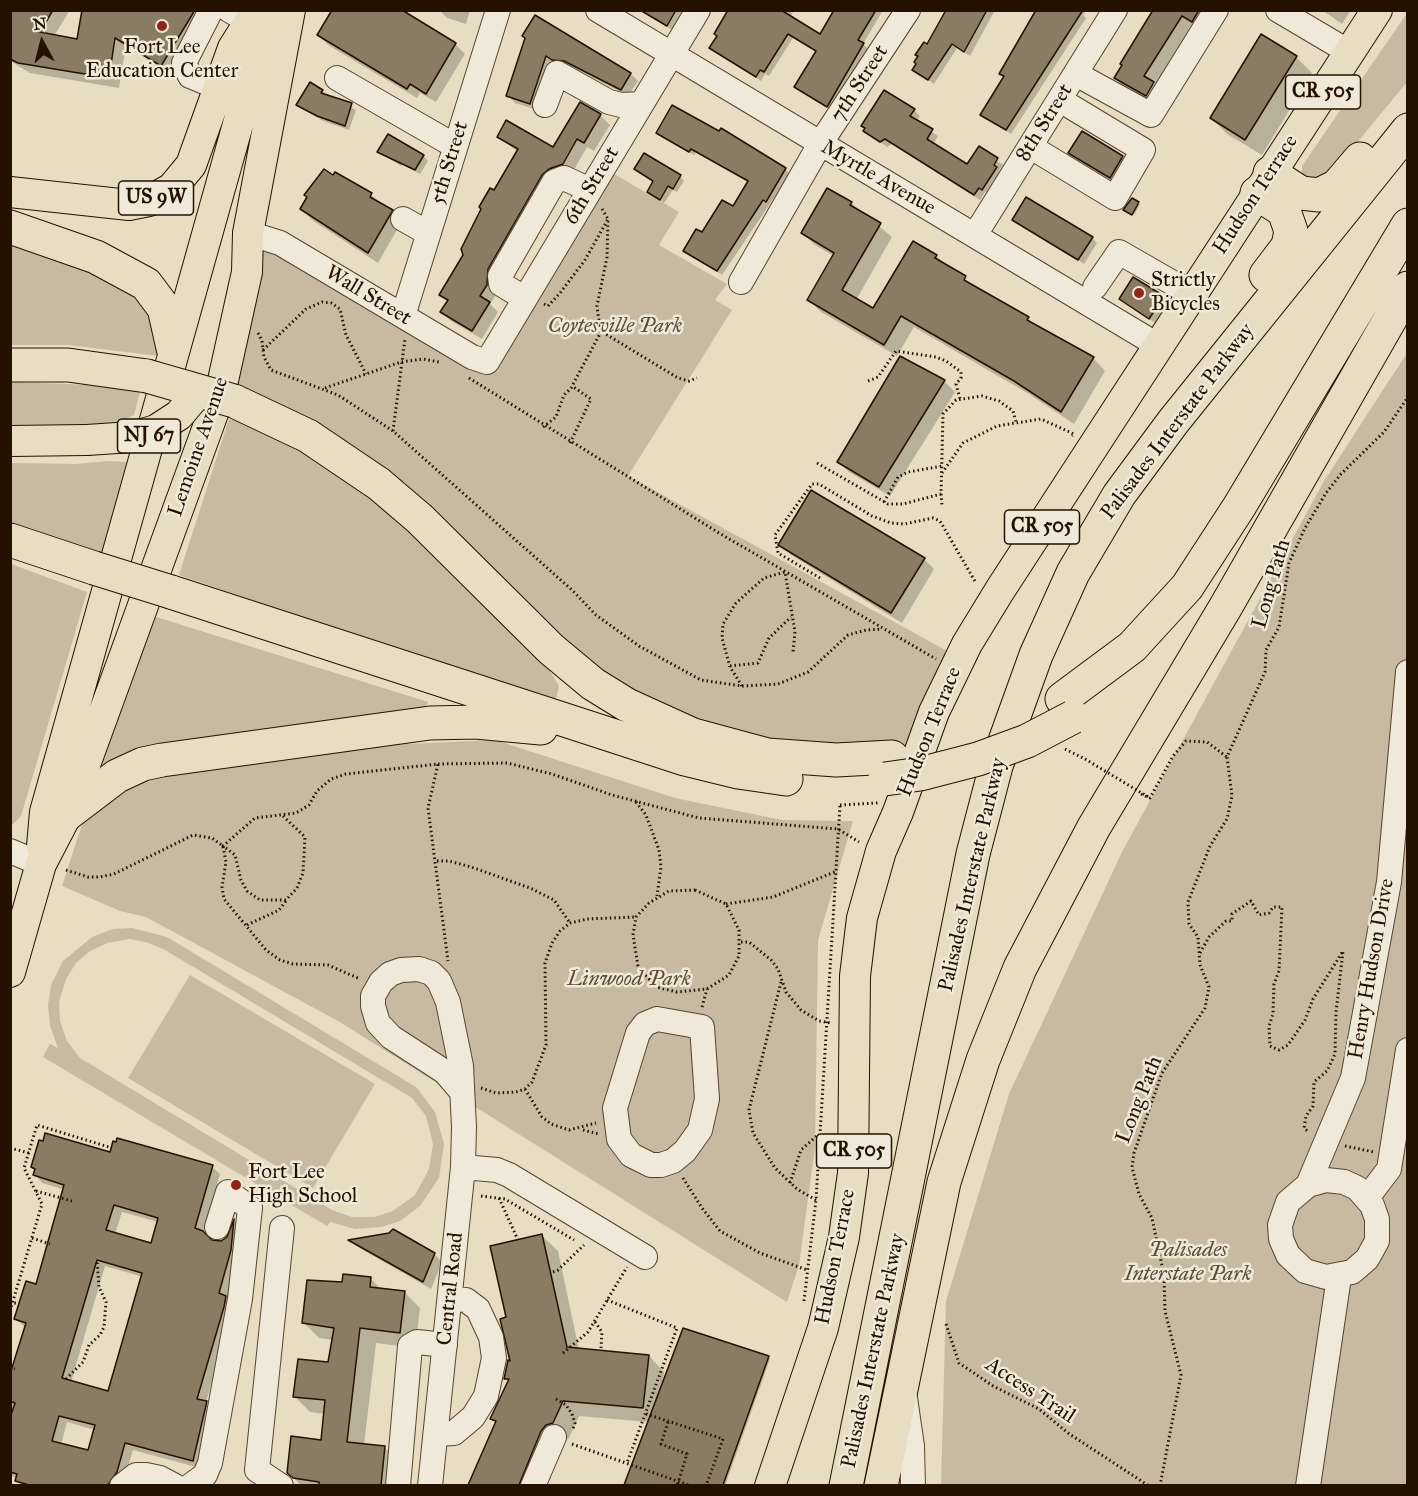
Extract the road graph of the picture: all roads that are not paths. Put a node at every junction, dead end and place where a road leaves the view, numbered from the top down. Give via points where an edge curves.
1 (211, 10) edge
2 (290, 10) edge
3 (498, 10) edge
4 (598, 10) edge
5 (698, 10) edge
6 (908, 10) edge
7 (1115, 10) edge
8 (1216, 10) edge
9 (1278, 10) edge
10 (1377, 10) edge
11 (251, 13) edge
12 (1349, 52) junction
13 (670, 55) junction
14 (1076, 74) junction
15 (337, 78) dead end
16 (219, 88) junction
17 (1060, 100) junction
18 (641, 104) junction
19 (545, 105) dead end
20 (1407, 111) edge
21 (1407, 130) edge
22 (820, 144) junction
23 (455, 146) junction
24 (1030, 147) junction
25 (1263, 183) junction
26 (10, 192) edge
27 (589, 193) junction
28 (403, 219) dead end
29 (1407, 225) edge
30 (10, 227) edge
31 (248, 233) junction
32 (428, 233) junction
33 (975, 235) junction
34 (741, 282) dead end
35 (1095, 287) dead end
36 (1192, 294) junction
37 (1404, 294) edge
38 (525, 298) junction
39 (406, 318) junction
40 (1159, 346) junction
41 (173, 348) junction
42 (487, 362) joint
43 (12, 364) edge
44 (1210, 375) junction
45 (10, 441) edge
46 (10, 540) edge
47 (1407, 672) edge
48 (1068, 708) junction
49 (622, 739) junction
50 (888, 768) junction
51 (67, 814) junction
52 (10, 851) edge
53 (53, 867) junction
54 (10, 972) edge
55 (1407, 1050) edge
56 (462, 1087) junction
57 (615, 1108) joint
58 (463, 1167) junction
59 (1308, 1185) junction
60 (1367, 1198) junction
61 (218, 1227) dead end
62 (282, 1228) dead end
63 (641, 1254) road end
64 (1339, 1277) junction
65 (451, 1299) junction
66 (446, 1345) junction
67 (903, 1385) junction
68 (436, 1434) junction
69 (554, 1437) road end
70 (123, 1485) edge
71 (175, 1485) edge
72 (190, 1485) edge
73 (281, 1485) edge
74 (398, 1485) edge
75 (430, 1485) edge
76 (533, 1485) edge
77 (770, 1485) edge
78 (846, 1485) edge
79 (881, 1485) edge
80 (912, 1485) edge
81 (1308, 1485) edge

1 - 16 street via 184,63 190,76
2 - 31 main road, Lemoine Avenue
3 - 23 street, 5th Street
4 - 13 street, Myrtle Avenue
5 - 13 street, 6th Street
6 - 22 street, 7th Street
7 - 14 street, 8th Street
8 - 14 street via 1151,115
9 - 12 street
10 - 12 main road, Hudson Terrace / CR 505
11 - 16 main road, US 9W
11 - 41 main road, Lemoine Avenue / NJ 67
12 - 25 main road, Hudson Terrace / CR 505
13 - 18 street, 6th Street
13 - 22 street, Myrtle Avenue
14 - 17 street, 8th Street
15 - 23 street
16 - 26 main road, US 9W via 191,165 178,182 157,197 119,205
17 - 24 street, 8th Street
17 - 24 street via 1143,150 1115,198
18 - 19 street via 609,102 557,73
18 - 27 street, 6th Street
20 - 25 highway via 1342,180 1324,193 1301,193
21 - 44 highway, Palisades Interstate Parkway
22 - 33 street, Myrtle Avenue
22 - 34 street, 7th Street
23 - 32 street, 5th Street
24 - 33 street, 8th Street
25 - 36 main road, Hudson Terrace / CR 505
25 - 44 highway via 1287,215 1291,240 1264,278
27 - 38 street, 6th Street
27 - 38 street via 564,177 554,182 500,276 501,284
28 - 32 street
29 - 48 highway via 1199,570 1161,618
30 - 41 highway via 96,257 146,284 164,308
31 - 39 street, Wall Street via 280,243
31 - 45 main road, bridge via 207,368 195,396 179,415 156,430 132,436
31 - 51 main road, Lemoine Avenue / NJ 67 via 248,272 218,402
32 - 39 street, 5th Street
33 - 40 street, Myrtle Avenue
35 - 36 street via 1119,252
36 - 40 main road, Hudson Terrace / CR 505
37 - 48 highway via 1313,427 1201,604 1148,661 1104,696
37 - 67 highway, Palisades Interstate Parkway via 1225,608 1094,827 1020,968 952,1152 929,1246
38 - 42 street, 6th Street
39 - 42 street, Wall Street
40 - 77 main road, Hudson Terrace / CR 505 via 985,614 954,669 933,712 881,850 856,954 854,1151 844,1237 823,1328
41 - 53 main road, Lemoine Avenue / NJ 67 via 45,812
43 - 50 highway, bridge via 78,366 147,376 234,401 308,436 379,484 420,519 551,649 593,684 627,705 693,735 766,754
44 - 78 highway, Palisades Interstate Parkway via 1135,471 1088,546 1048,626 1005,737 971,863
46 - 49 highway, bridge
47 - 59 street, Henry Hudson Drive via 1389,882 1353,1078
48 - 50 highway via 925,752
49 - 50 highway via 703,764 765,777 824,782
49 - 51 highway via 501,723 430,723 153,762 117,776
51 - 53 main road, Lemoine Avenue / NJ 67
52 - 53 street
53 - 54 main road, Lemoine Avenue / NJ 67
55 - 60 street via 1389,1169
56 - 56 street, Central Road via 454,1026 436,977 413,968 390,974 375,991 374,1012 386,1032
56 - 58 street, Central Road
57 - 57 street via 638,1033 645,1024 657,1019 702,1027 707,1099 700,1130 685,1151 661,1165 640,1161 619,1139
58 - 63 street via 509,1175
58 - 65 street, Central Road
59 - 60 street via 1338,1181 1357,1188
59 - 64 street, Henry Hudson Drive via 1284,1209 1280,1225 1284,1247 1293,1262 1305,1271
60 - 64 street via 1377,1219 1375,1247 1358,1269
61 - 72 street via 228,1192 250,1208 240,1299 210,1463 204,1475
62 - 73 street via 257,1470
64 - 81 street
65 - 66 street, Central Road
65 - 68 street via 466,1300 478,1309 491,1337 494,1358 489,1390 473,1417 454,1433
66 - 68 street, Central Road
66 - 74 street via 417,1342 410,1346
67 - 79 highway, Palisades Interstate Parkway
67 - 80 street via 912,1446
68 - 75 street, Central Road
69 - 76 street
70 - 71 street via 136,1475 146,1475

